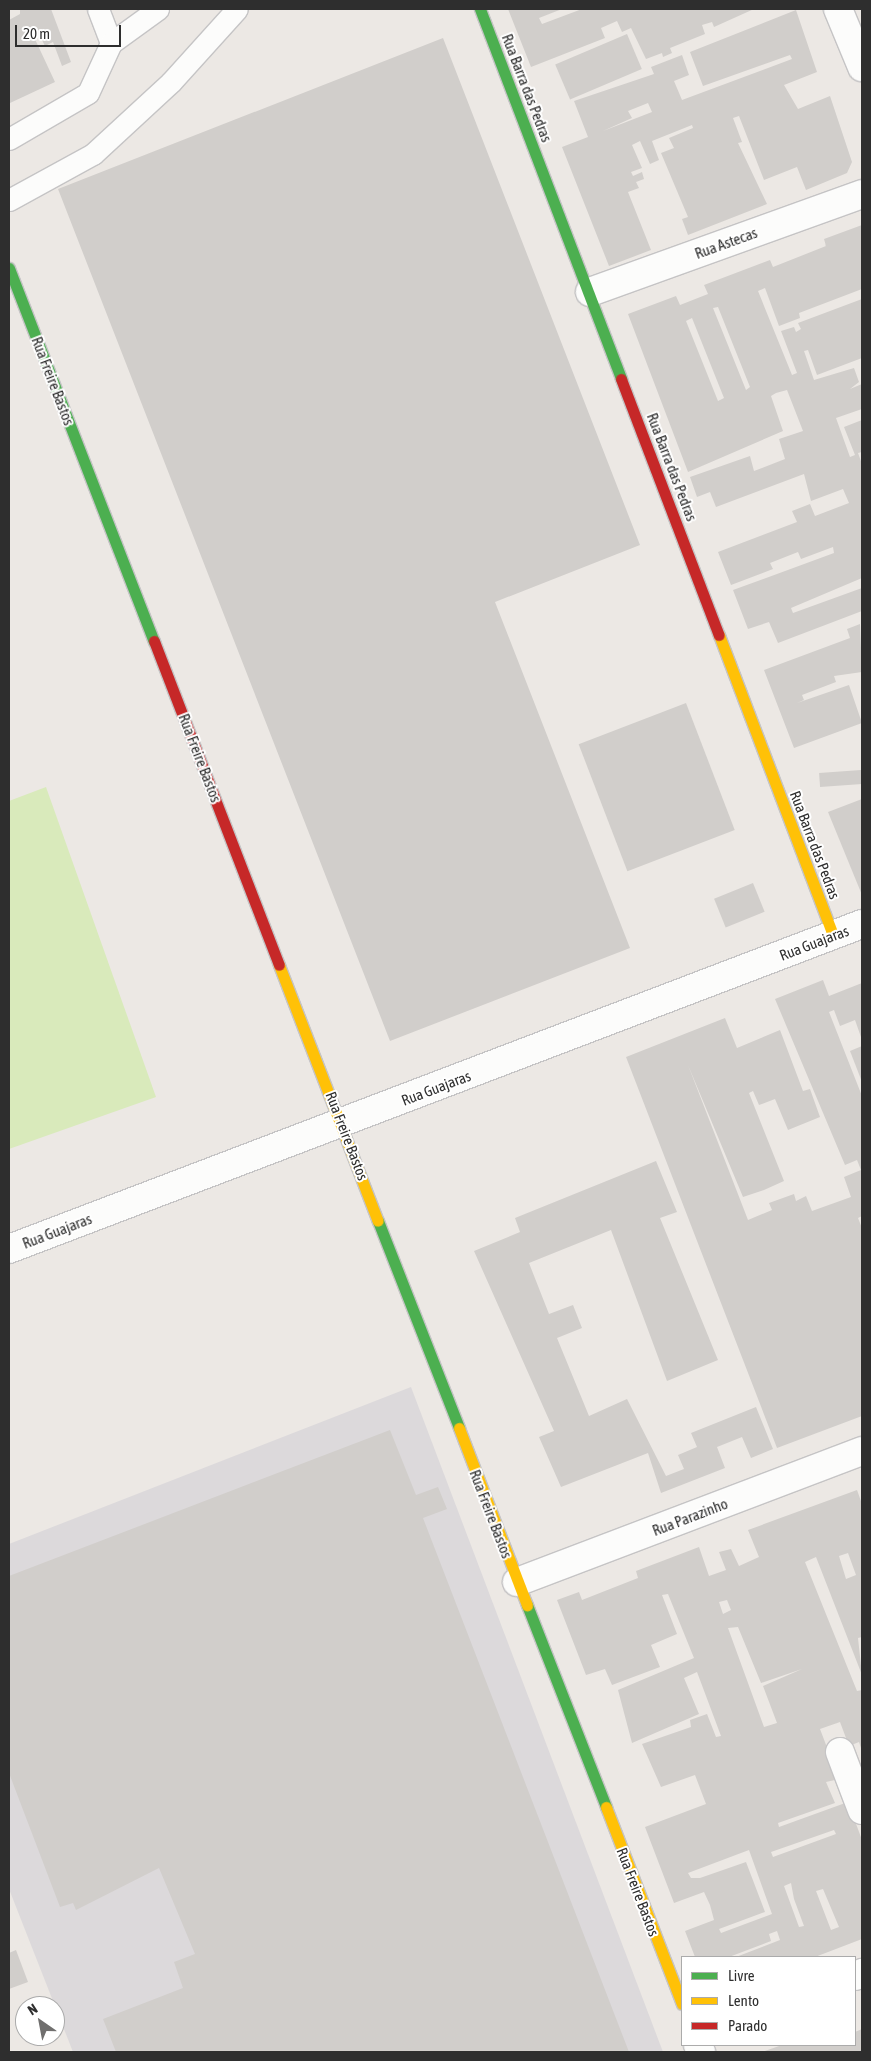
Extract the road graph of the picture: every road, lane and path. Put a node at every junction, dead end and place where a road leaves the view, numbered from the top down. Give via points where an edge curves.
1 (98, 9) edge
2 (158, 9) edge
3 (237, 9) edge
4 (480, 9) edge
5 (838, 9) edge
6 (112, 43) junction
7 (862, 68) edge
8 (9, 139) edge
9 (862, 194) edge
10 (9, 200) edge
11 (9, 268) edge
12 (590, 292) junction
13 (862, 924) edge
14 (833, 936) junction
15 (342, 1124) junction
16 (9, 1249) edge
17 (862, 1451) edge
18 (517, 1582) junction
19 (840, 1752) dead end
20 (862, 1810) edge
21 (681, 2001) edge

1 - 6 lane
2 - 6 lane
3 - 10 lane via 171,82 93,154
4 - 12 street, Rua Barra das Pedras
5 - 7 street
6 - 8 lane via 88,93
9 - 12 street, Rua Astecas
11 - 15 street, Rua Freire Bastos
12 - 14 street, Rua Barra das Pedras
13 - 14 street, Rua Guajaras
14 - 15 street, Rua Guajaras
15 - 16 street, Rua Guajaras
15 - 18 street, Rua Freire Bastos
17 - 18 street, Rua Parazinho
18 - 21 street, Rua Freire Bastos
19 - 20 street

